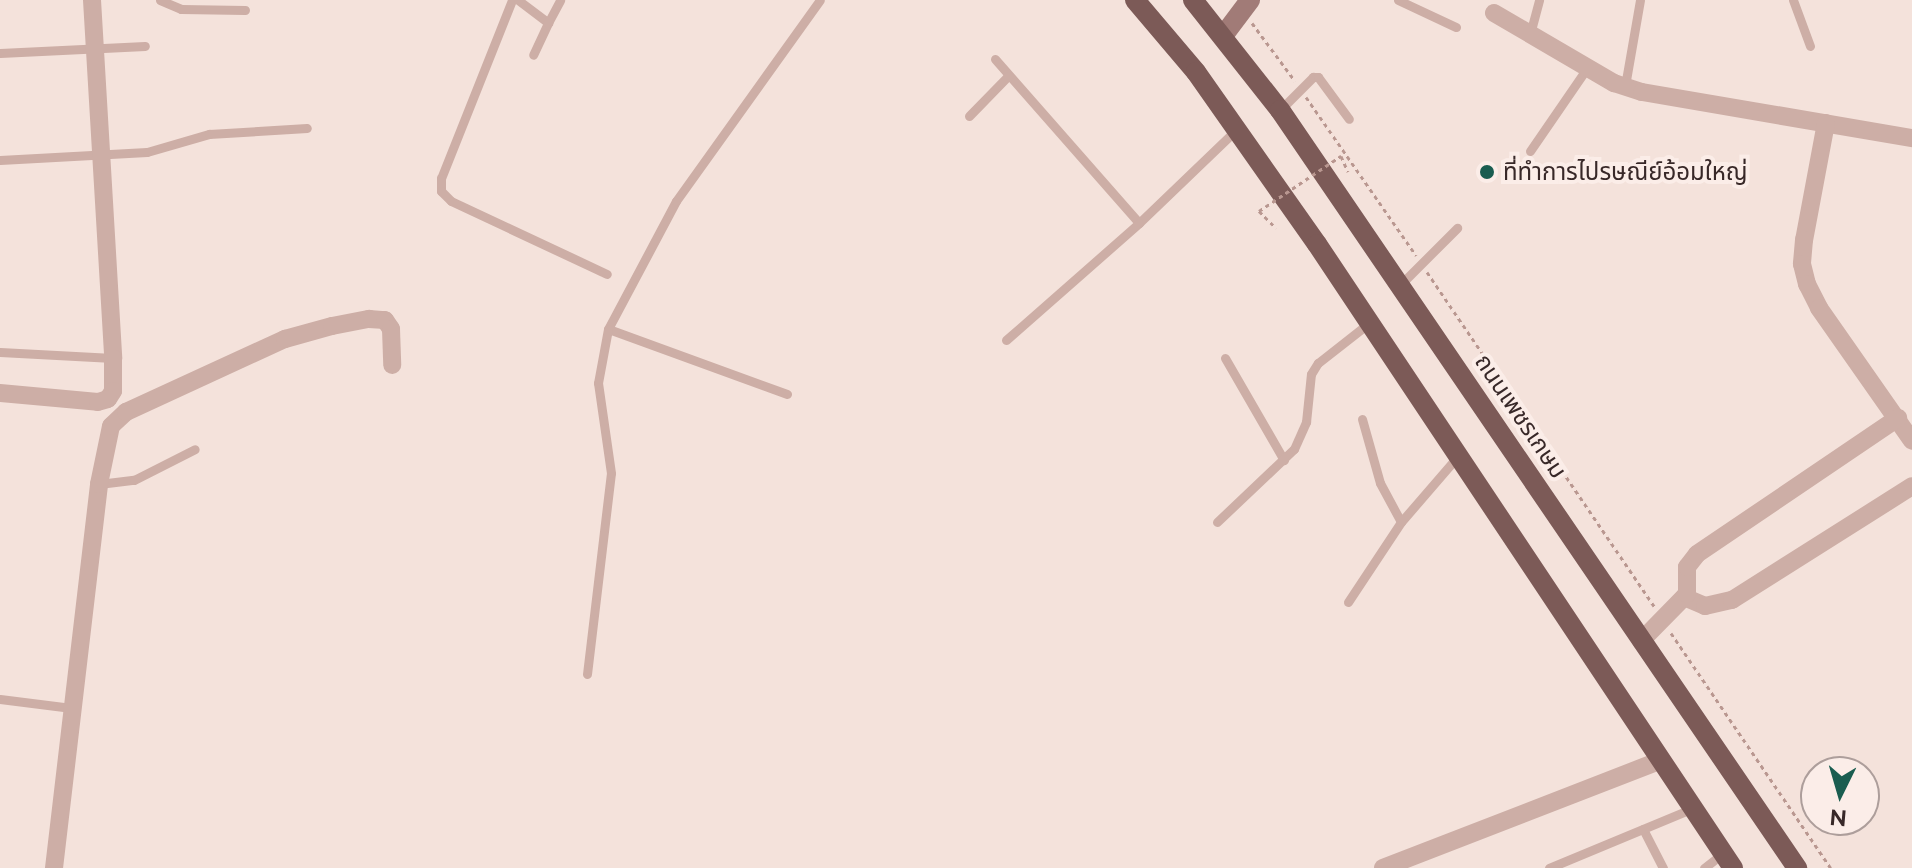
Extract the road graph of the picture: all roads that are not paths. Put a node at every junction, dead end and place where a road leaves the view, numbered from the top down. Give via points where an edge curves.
1 (92, 0) edge
2 (160, 0) edge
3 (512, 0) edge
4 (518, 0) edge
5 (560, 0) edge
6 (820, 0) edge
7 (1135, 0) edge
8 (1193, 0) edge
9 (1250, 0) edge
10 (1398, 0) edge
11 (1539, 0) edge
12 (1640, 0) edge
13 (1793, 0) edge
14 (245, 10) dead end
15 (1494, 13) dead end
16 (548, 23) junction
17 (1456, 27) dead end
18 (1530, 34) junction
19 (1223, 36) junction
20 (145, 46) dead end
21 (1810, 46) dead end
22 (95, 47) junction
23 (0, 53) edge
24 (533, 55) dead end
25 (995, 59) dead end
26 (1587, 68) junction
27 (1008, 76) junction
28 (1625, 86) junction
29 (1280, 110) junction
30 (969, 116) dead end
31 (1349, 119) dead end
32 (1826, 123) junction
33 (307, 128) dead end
34 (1237, 129) junction
35 (1912, 138) edge
36 (1530, 151) dead end
37 (102, 156) junction
38 (0, 160) edge
39 (1139, 223) junction
40 (1457, 228) dead end
41 (607, 274) dead end
42 (1400, 285) junction
43 (1369, 323) junction
44 (608, 329) junction
45 (1006, 340) dead end
46 (0, 352) edge
47 (113, 358) junction
48 (1225, 358) dead end
49 (392, 365) dead end
50 (0, 393) edge
51 (787, 394) dead end
52 (108, 399) junction
53 (118, 416) junction
54 (1362, 419) dead end
55 (1904, 419) edge
56 (1912, 441) edge
57 (195, 449) dead end
58 (1458, 456) junction
59 (1284, 460) junction
60 (99, 484) junction
61 (1912, 486) edge
62 (1217, 522) dead end
63 (1401, 522) junction
64 (1684, 597) junction
65 (1348, 602) dead end
66 (1641, 641) junction
67 (587, 674) dead end
68 (0, 699) edge
69 (71, 708) junction
70 (1661, 760) junction
71 (1693, 808) junction
72 (1643, 829) junction
73 (1728, 861) edge
74 (54, 868) edge
75 (1383, 868) edge
76 (1549, 868) edge
77 (1663, 868) edge
78 (1704, 868) edge
79 (1797, 868) edge

1 - 22 street
2 - 14 lane via 181,9
3 - 41 lane via 441,178 441,191 451,201
4 - 16 lane
5 - 16 lane
6 - 44 lane via 676,201
7 - 34 main road
8 - 19 main road, ถนนเพชรเกษม
9 - 19 street
10 - 17 lane
11 - 18 lane
12 - 28 lane
13 - 21 lane
15 - 18 street
16 - 24 lane
18 - 26 street
19 - 29 main road, ถนนเพชรเกษม
20 - 22 lane
22 - 23 lane
22 - 37 street
25 - 27 lane
26 - 28 street
26 - 36 lane
27 - 30 lane
27 - 39 lane
28 - 32 street
29 - 31 lane via 1318,77
29 - 42 main road, ถนนเพชรเกษม
32 - 35 street
32 - 55 street via 1802,264 1819,308
33 - 37 lane via 209,134 147,152
34 - 39 lane
34 - 43 main road
37 - 38 lane
37 - 47 street
39 - 45 lane
40 - 42 lane
42 - 66 main road, ถนนเพชรเกษม
43 - 58 main road
43 - 59 lane via 1311,374 1306,422
44 - 51 lane
44 - 67 lane via 598,383 611,473
46 - 47 lane
47 - 52 street
48 - 59 lane
49 - 53 street via 391,329 385,320 344,323 285,339
50 - 52 street
52 - 53 street
53 - 60 street via 105,444
54 - 63 lane via 1380,483
55 - 56 street
55 - 64 street via 1697,554 1687,567
57 - 60 lane via 134,480
58 - 63 lane
58 - 70 main road
59 - 62 lane
60 - 69 street
61 - 64 street via 1732,600 1705,606
63 - 65 lane
64 - 66 street
66 - 79 main road, ถนนเพชรเกษม
68 - 69 lane
69 - 74 street
70 - 71 main road
70 - 75 street
71 - 72 lane
71 - 73 main road
72 - 76 lane
72 - 77 lane
73 - 78 lane

